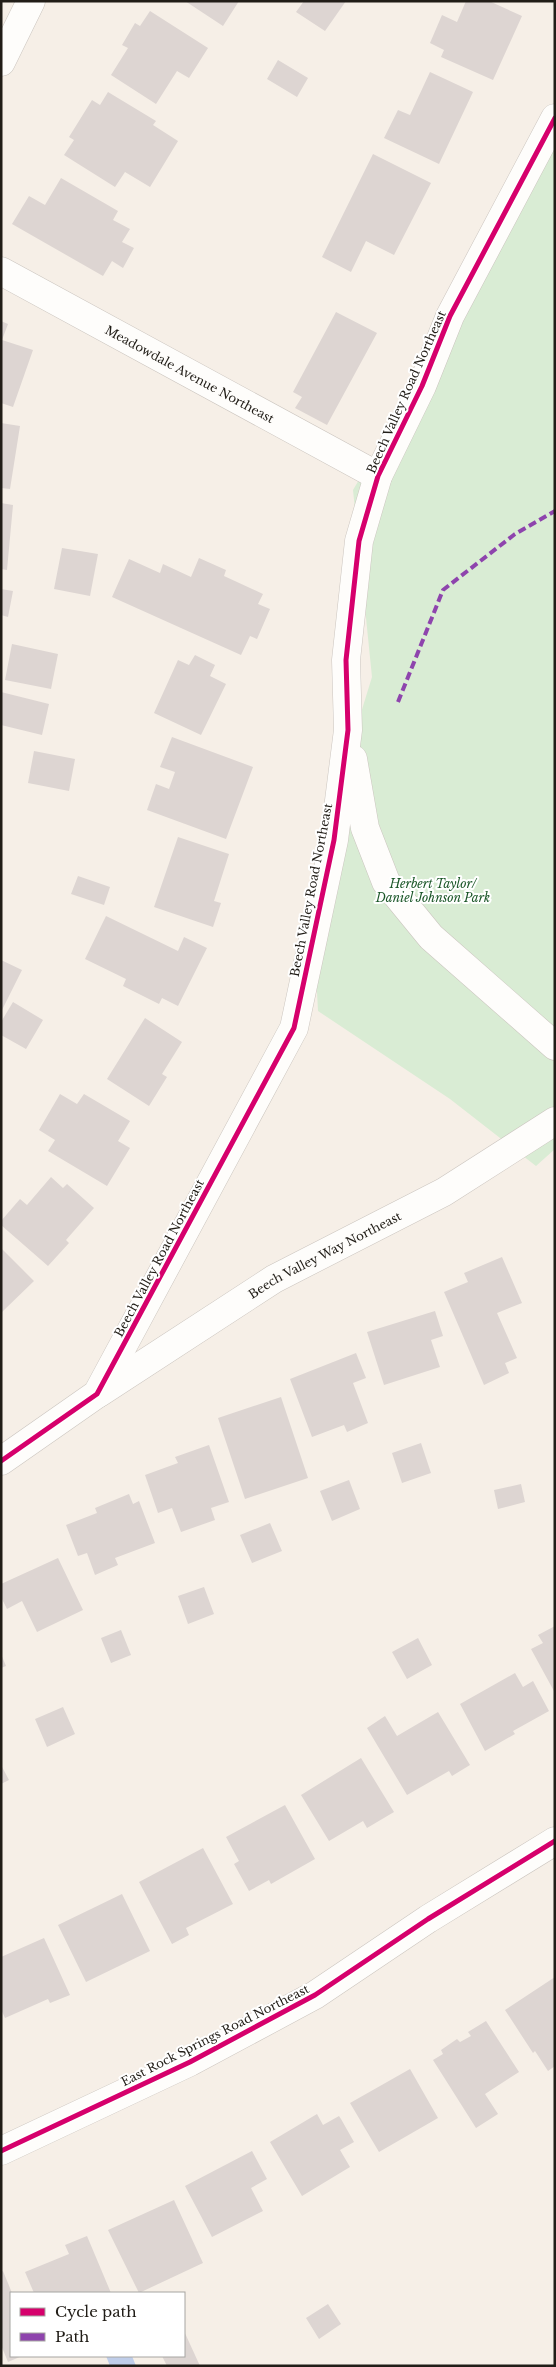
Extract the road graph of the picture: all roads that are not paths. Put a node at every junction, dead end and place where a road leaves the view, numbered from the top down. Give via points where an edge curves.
1 (31, 1) edge
2 (1, 62) edge
3 (555, 118) edge
4 (1, 271) edge
5 (378, 476) junction
6 (348, 730) junction
7 (555, 1046) edge
8 (555, 1121) edge
9 (98, 1394) junction
10 (1, 1461) edge
11 (555, 1841) edge
12 (1, 2150) edge

1 - 2 street
3 - 5 street, Beech Valley Road Northeast via 450,316 422,386
4 - 5 street, Meadowdale Avenue Northeast
5 - 6 street, Beech Valley Road Northeast via 359,541 346,660
6 - 7 street via 364,828 386,882 431,937
6 - 9 street, Beech Valley Road Northeast via 334,840 294,1028
8 - 9 street, Beech Valley Way Northeast via 444,1192 274,1278
9 - 10 street, Beech Valley Road Northeast
11 - 12 street, East Rock Springs Road Northeast via 428,1919 316,1995 190,2062

